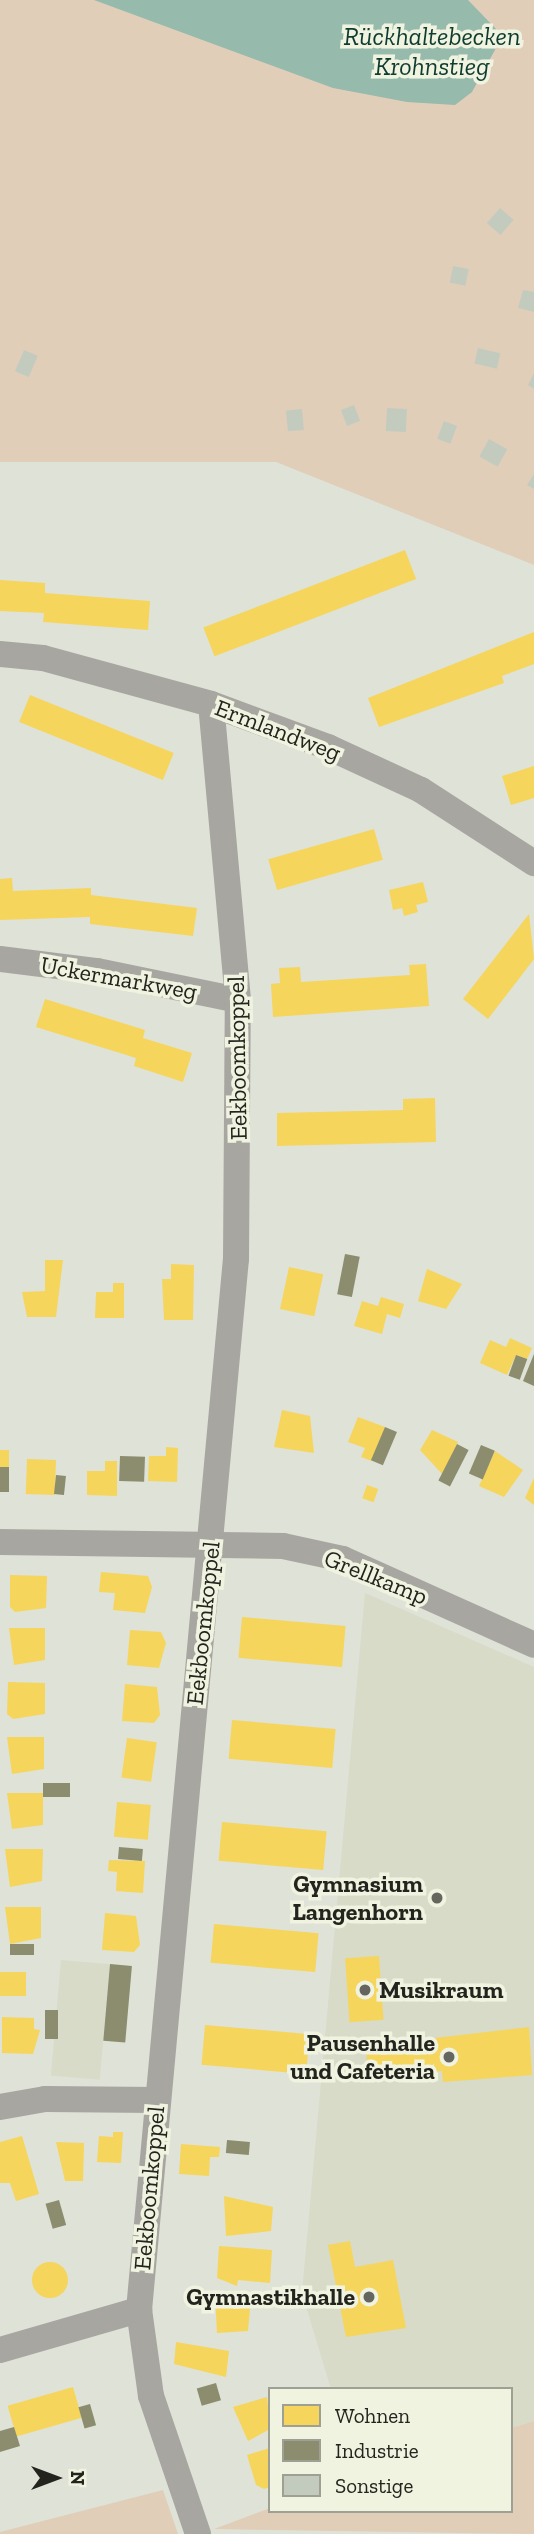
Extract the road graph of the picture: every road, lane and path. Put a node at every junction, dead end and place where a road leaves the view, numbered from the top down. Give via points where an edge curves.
1 (0, 654) edge
2 (211, 704) junction
3 (534, 863) edge
4 (0, 959) edge
5 (238, 1000) junction
6 (211, 1541) junction
7 (0, 1542) edge
8 (534, 1645) edge
9 (156, 2100) junction
10 (0, 2107) edge
11 (139, 2310) junction
12 (0, 2350) edge
13 (198, 2534) edge

1 - 2 street, Ermlandweg via 43,658
2 - 3 street, Ermlandweg via 421,790
2 - 5 street, Eekboomkoppel
4 - 5 street, Uckermarkweg via 97,971
5 - 6 street, Eekboomkoppel via 236,1259
6 - 7 street, Grellkamp
6 - 8 street, Grellkamp via 283,1546 343,1559
6 - 9 street, Eekboomkoppel
9 - 10 street via 45,2099
9 - 11 street, Eekboomkoppel
11 - 12 street
11 - 13 street, Eekboomkoppel via 151,2396

